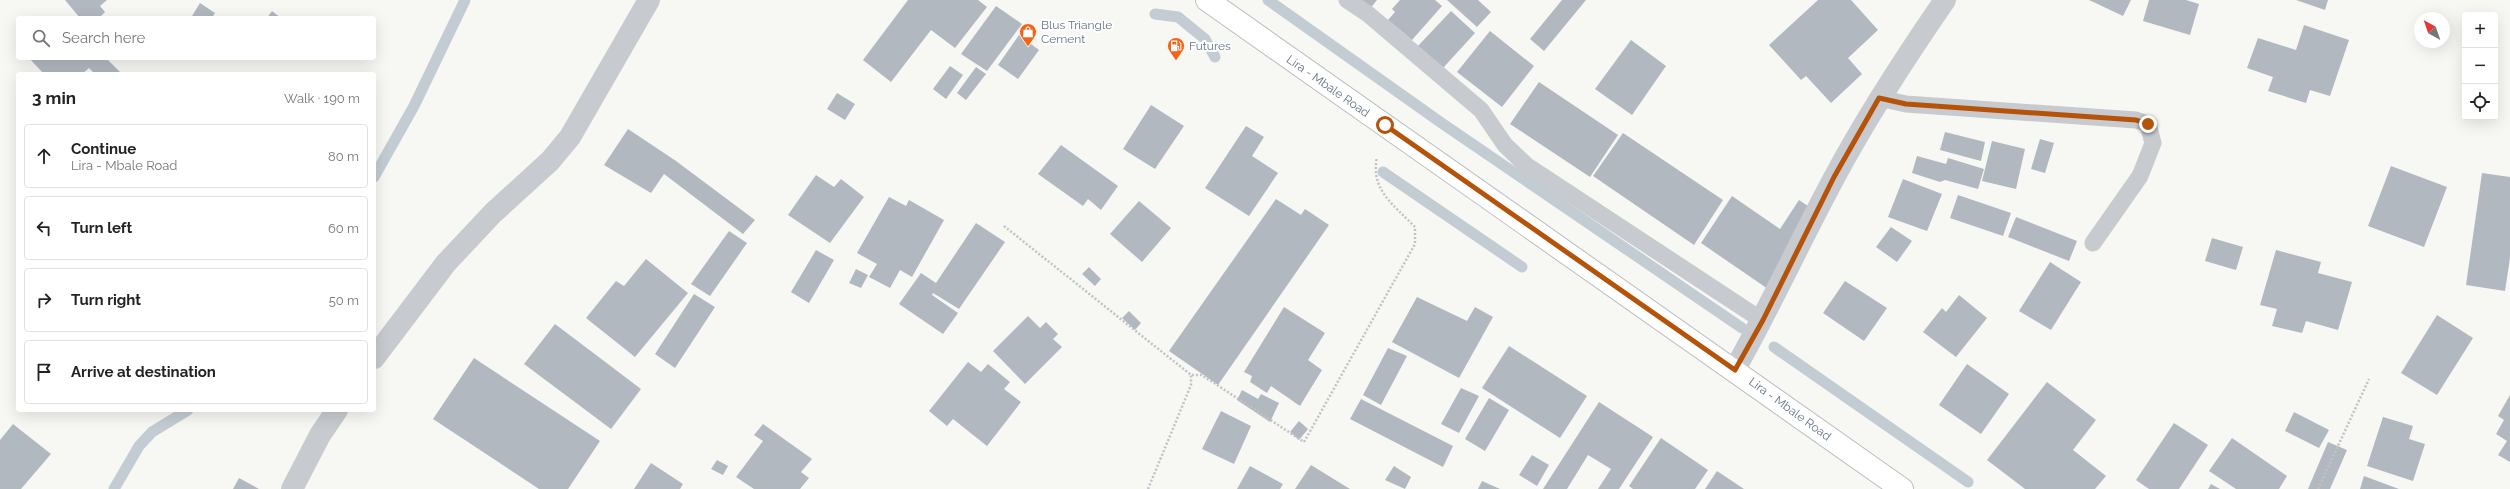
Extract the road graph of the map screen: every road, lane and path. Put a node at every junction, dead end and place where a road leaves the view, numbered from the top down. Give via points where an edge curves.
1 (649, 0) edge
2 (1206, 0) edge
3 (1347, 0) edge
4 (1945, 0) edge
5 (1879, 98) junction
6 (1385, 125) junction
7 (1004, 226) dead end
8 (2092, 243) dead end
9 (1763, 320) junction
10 (376, 355) edge
11 (1735, 370) junction
12 (1191, 375) junction
13 (2369, 379) dead end
14 (337, 412) edge
15 (292, 489) edge
16 (1148, 489) edge
17 (1902, 489) edge
18 (2318, 489) edge

1 - 10 street via 570,137 550,161 493,213 446,263
2 - 6 main road, Lira - Mbale Road
3 - 9 lane via 1368,14 1481,110 1505,145 1526,165
4 - 5 street
5 - 8 lane via 1906,104 2136,120 2148,124 2153,143 2140,176
5 - 9 street via 1818,208
6 - 11 main road, Lira - Mbale Road
6 - 12 path via 1374,174 1382,193 1415,227 1415,244 1304,442 1201,375
7 - 12 path
9 - 11 street
11 - 17 main road, Lira - Mbale Road
12 - 16 path via 1191,385
13 - 18 path
14 - 15 street via 320,435

